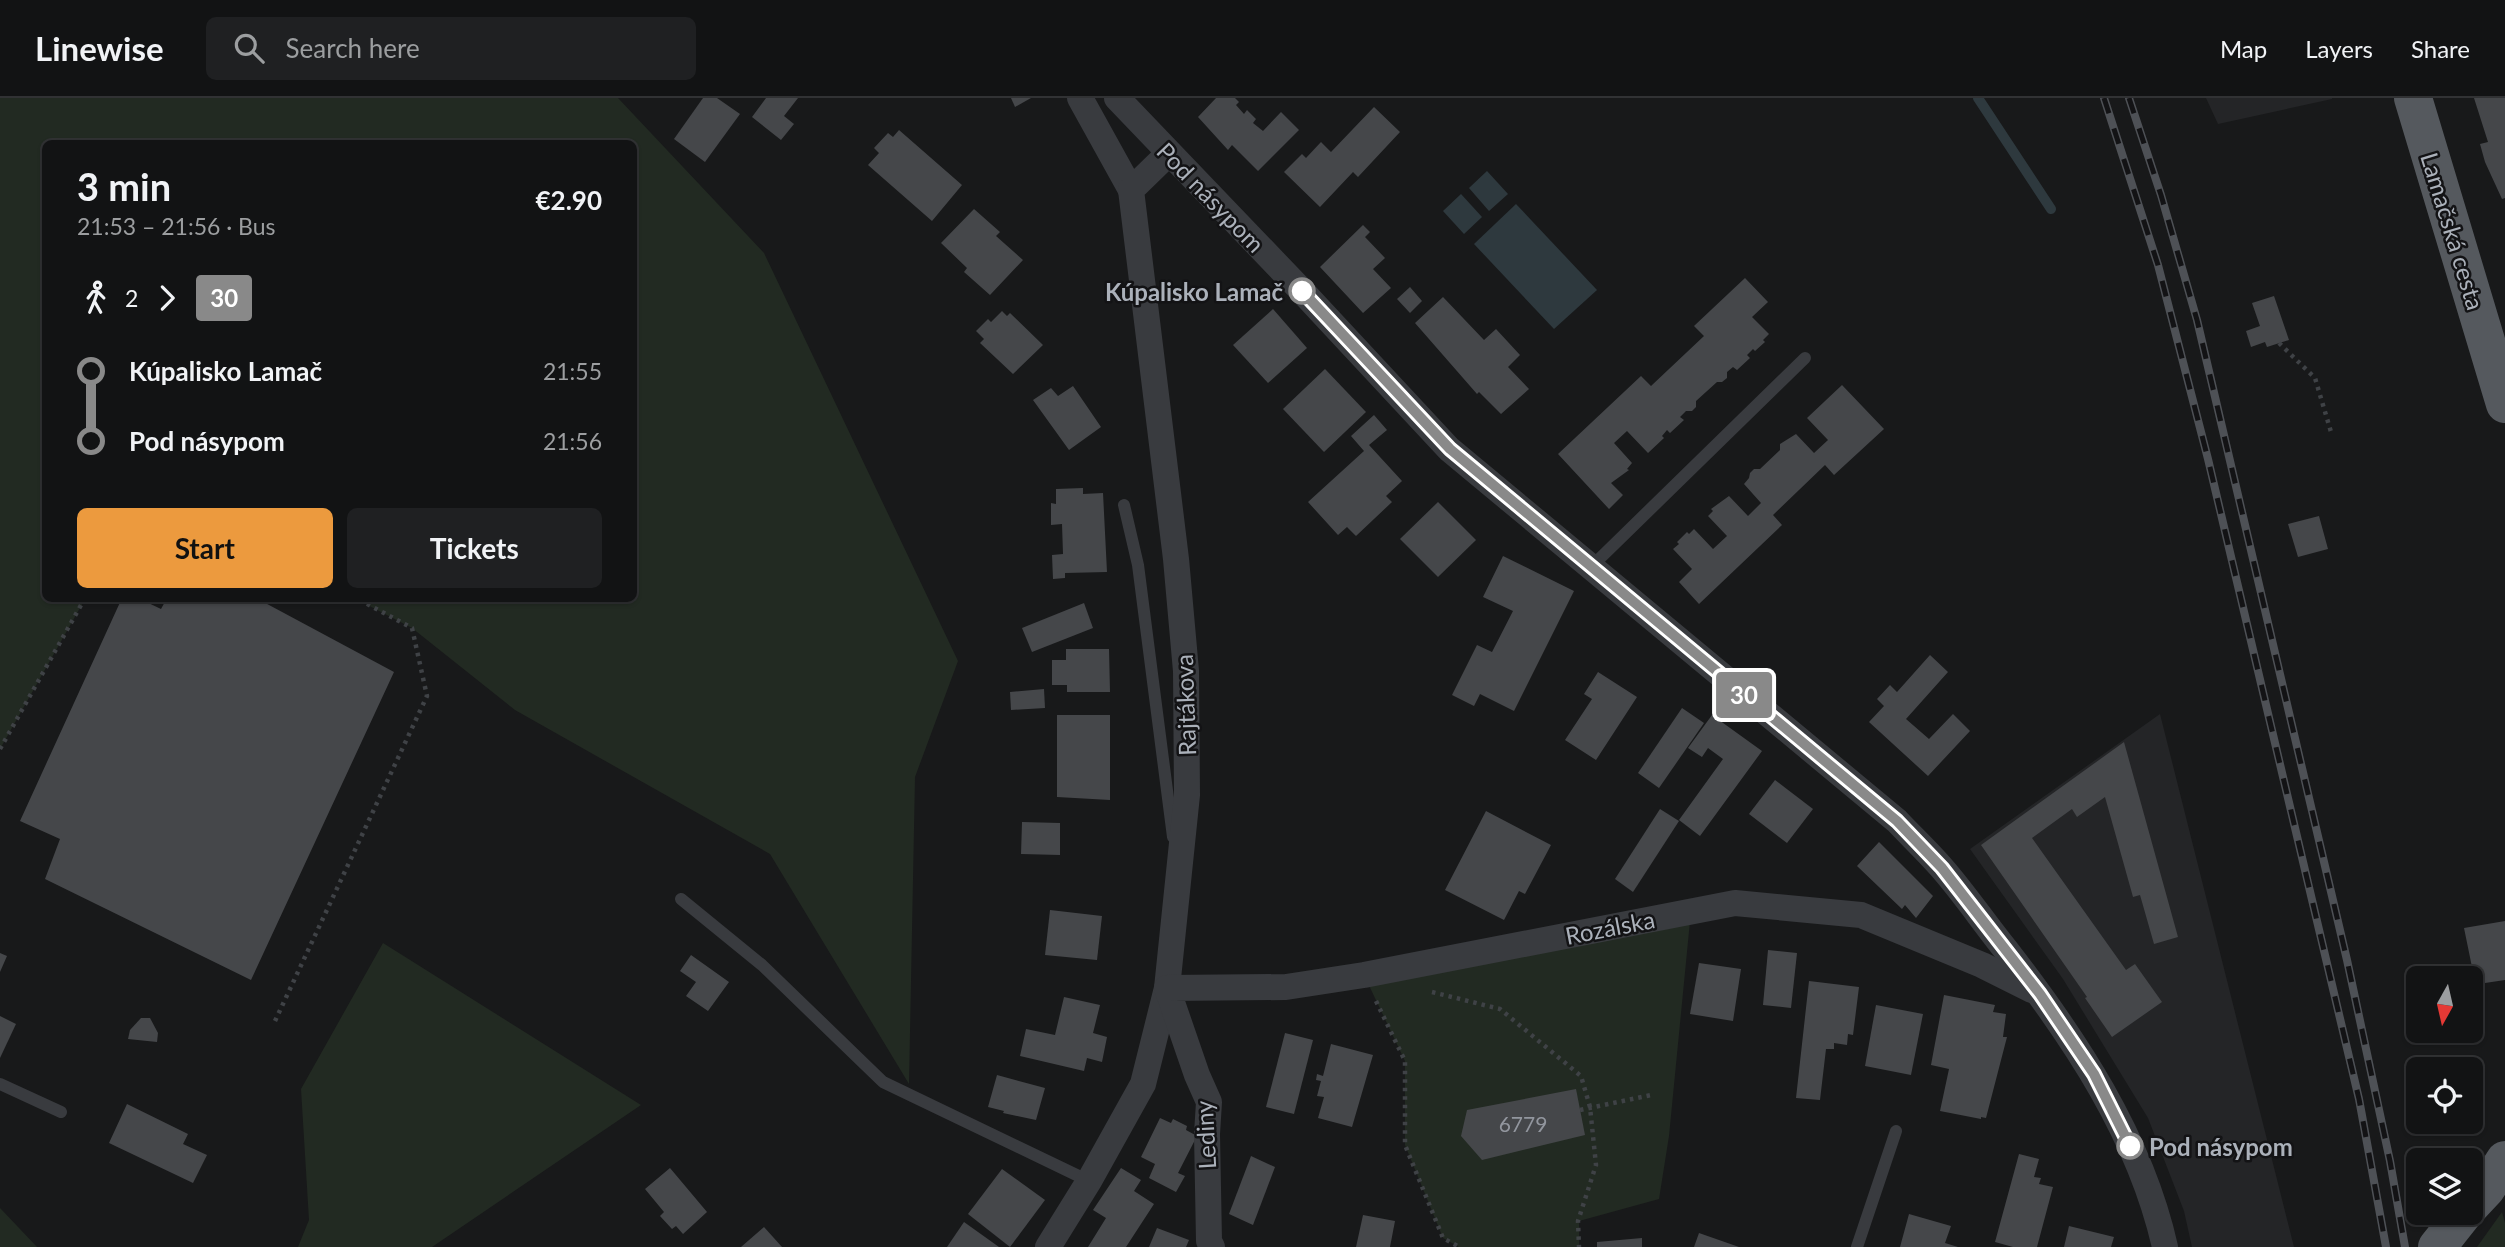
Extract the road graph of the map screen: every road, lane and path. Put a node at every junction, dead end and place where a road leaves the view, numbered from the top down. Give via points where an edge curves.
1 (1080, 98) edge
2 (1118, 98) edge
3 (2413, 98) edge
4 (1169, 153) junction
5 (1131, 190) junction
6 (2279, 343) dead end
7 (1805, 358) dead end
8 (2505, 404) edge
9 (2331, 432) dead end
10 (1124, 505) dead end
11 (1590, 568) junction
12 (83, 602) edge
13 (363, 602) edge
14 (0, 749) edge
15 (1180, 880) junction
16 (681, 899) dead end
17 (1364, 975) junction
18 (1167, 988) junction
19 (1426, 990) dead end
20 (2040, 994) junction
21 (275, 1021) dead end
22 (0, 1084) edge
23 (1651, 1095) dead end
24 (1590, 1107) junction
25 (1580, 1110) dead end
26 (61, 1112) dead end
27 (1896, 1131) dead end
28 (2505, 1160) edge
29 (1089, 1181) junction
30 (2483, 1192) edge
31 (1048, 1247) edge
32 (1212, 1247) edge
33 (1458, 1247) edge
34 (1578, 1247) edge
35 (1857, 1247) edge
36 (2165, 1247) edge

1 - 5 street
2 - 4 street, Pod násypom
3 - 8 main road, Lamačská cesta
4 - 5 street
4 - 11 street, Pod násypom via 1450,449
5 - 15 street, Rajtákova via 1186,671 1187,795
6 - 9 path via 2315,378
7 - 11 lane
10 - 15 lane via 1138,565
11 - 20 street, Pod násypom via 1897,821 1942,868
12 - 14 path
13 - 21 path via 412,628 427,696
15 - 18 street, Rajtákova
16 - 29 lane via 762,965 883,1082
17 - 18 street, Rozálska via 1286,987
17 - 20 street, Rozálska via 1735,903 1861,915
17 - 33 path via 1405,1061 1405,1145 1443,1238
18 - 29 street, Rajtákova via 1143,1084
18 - 32 street, Lediny via 1209,1102 1206,1134
19 - 24 path via 1500,1009 1581,1076
20 - 36 street, Pod násypom via 2094,1074 2130,1146
22 - 26 lane
23 - 24 path
24 - 25 path
24 - 34 path via 1596,1165 1578,1221
27 - 35 lane
28 - 30 main road
29 - 31 street, Rajtákova

